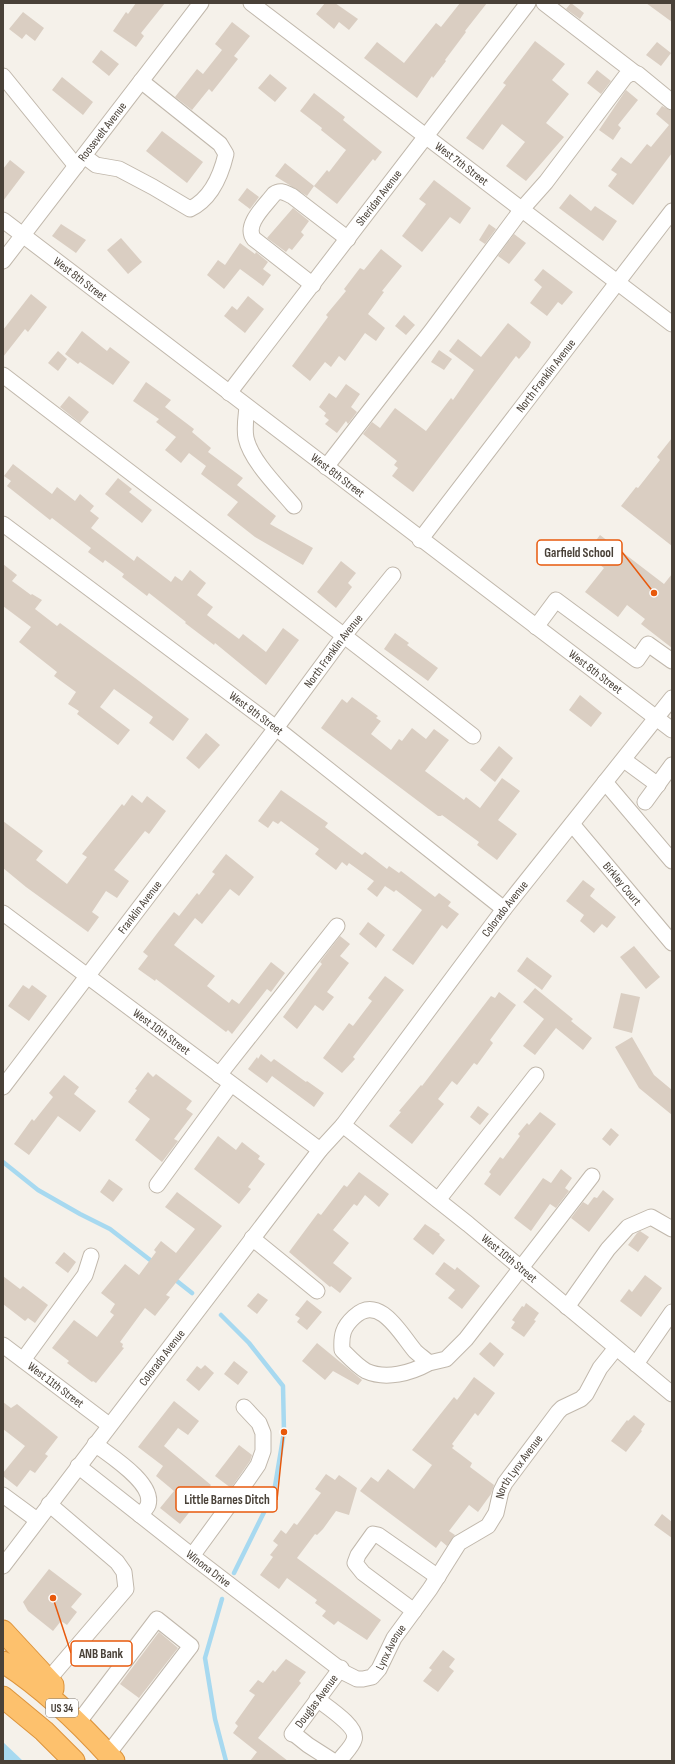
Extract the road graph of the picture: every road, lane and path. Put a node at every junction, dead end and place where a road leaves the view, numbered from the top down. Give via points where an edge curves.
1 (201, 3) edge
2 (251, 3) edge
3 (528, 3) edge
4 (544, 3) edge
5 (635, 73) junction
6 (3, 76) edge
7 (141, 81) junction
8 (672, 102) edge
9 (427, 136) junction
10 (80, 161) junction
11 (522, 209) junction
12 (672, 211) edge
13 (3, 220) edge
14 (23, 235) junction
15 (348, 239) junction
16 (3, 261) edge
17 (617, 283) junction
18 (313, 284) junction
19 (672, 324) edge
20 (3, 375) edge
21 (229, 393) junction
22 (247, 407) junction
23 (326, 467) junction
24 (294, 506) dead end
25 (3, 524) edge
26 (420, 540) junction
27 (393, 575) dead end
28 (536, 627) junction
29 (345, 635) junction
30 (672, 661) edge
31 (672, 698) edge
32 (656, 718) junction
33 (276, 728) junction
34 (672, 730) edge
35 (473, 736) dead end
36 (624, 760) junction
37 (672, 766) edge
38 (605, 782) junction
39 (658, 785) junction
40 (645, 802) dead end
41 (572, 824) junction
42 (672, 861) edge
43 (504, 909) junction
44 (3, 912) edge
45 (337, 926) dead end
46 (672, 943) edge
47 (86, 976) junction
48 (536, 1075) dead end
49 (225, 1080) junction
50 (3, 1087) edge
51 (343, 1125) junction
52 (320, 1150) junction
53 (592, 1176) dead end
54 (157, 1185) dead end
55 (438, 1200) junction
56 (672, 1229) edge
57 (252, 1238) junction
58 (91, 1256) dead end
59 (520, 1268) junction
60 (317, 1291) dead end
61 (567, 1307) junction
62 (672, 1312) edge
63 (3, 1345) edge
64 (616, 1348) junction
65 (23, 1360) junction
66 (429, 1363) junction
67 (636, 1364) junction
68 (672, 1394) edge
69 (244, 1407) dead end
70 (109, 1425) junction
71 (95, 1444) junction
72 (78, 1466) junction
73 (3, 1495) edge
74 (49, 1504) junction
75 (140, 1515) junction
76 (37, 1520) junction
77 (192, 1556) junction
78 (3, 1566) edge
79 (434, 1583) junction
80 (414, 1611) junction
81 (3, 1631) edge
82 (3, 1662) edge
83 (340, 1668) junction
84 (48, 1680) junction
85 (3, 1697) edge
86 (317, 1699) junction
87 (55, 1702) junction
88 (78, 1723) junction
89 (111, 1757) edge
90 (74, 1761) edge
91 (333, 1761) edge
92 (339, 1761) edge

1 - 7 street, Roosevelt Avenue
2 - 9 street, West 7th Street
3 - 9 street, Sheridan Avenue
4 - 5 street
5 - 8 street
5 - 11 street via 625,77 546,182
6 - 10 street
7 - 10 street, Roosevelt Avenue
7 - 10 street via 220,144 226,154 221,173 209,193 198,206 190,209 119,169
9 - 11 street, West 7th Street
9 - 15 street, Sheridan Avenue
10 - 14 street, Roosevelt Avenue
11 - 17 street, West 7th Street
11 - 23 street
12 - 17 street, North Franklin Avenue
13 - 14 street, West 8th Street
14 - 16 street, Roosevelt Avenue
14 - 21 street, West 8th Street
15 - 18 street, Sheridan Avenue
15 - 18 street via 292,196 282,191 274,194 251,226 251,236
17 - 19 street, West 7th Street
17 - 26 street, North Franklin Avenue
18 - 21 street, Sheridan Avenue
20 - 29 street
21 - 22 street, West 8th Street
22 - 23 street, West 8th Street
22 - 24 street via 245,430 250,448
23 - 26 street, West 8th Street
25 - 33 street, West 9th Street
26 - 28 street, West 8th Street
27 - 29 street, North Franklin Avenue
28 - 30 street via 556,600 637,660 648,644
28 - 32 street, West 8th Street
29 - 33 street, North Franklin Avenue
29 - 35 street
31 - 32 street, Colorado Avenue
32 - 34 street, West 8th Street
32 - 36 street, Colorado Avenue
33 - 43 street, West 9th Street
33 - 47 street, Franklin Avenue
36 - 38 street, Colorado Avenue
36 - 39 street
37 - 39 street
38 - 41 street, Colorado Avenue
38 - 42 street
39 - 40 street
41 - 43 street, Colorado Avenue
41 - 46 street, Birkley Court
43 - 51 street, Colorado Avenue
44 - 47 street, West 10th Street
45 - 49 street
47 - 49 street, West 10th Street
47 - 50 street, Franklin Avenue
48 - 55 street
49 - 52 street, West 10th Street
49 - 54 street
51 - 52 street, Colorado Avenue
51 - 55 street, West 10th Street
52 - 57 street, Colorado Avenue
53 - 59 street
55 - 59 street, West 10th Street
56 - 61 street via 651,1217 628,1227 608,1249
57 - 60 street
57 - 70 street, Colorado Avenue
58 - 65 street via 85,1276
59 - 61 street, West 10th Street
59 - 66 street via 466,1339 446,1360
61 - 64 street, West 10th Street
62 - 67 street
63 - 65 street, West 11th Street
64 - 67 street, West 10th Street
64 - 79 street, North Lynx Avenue via 600,1368 586,1394 558,1412 505,1483 496,1513 488,1526 459,1543
65 - 70 street, West 11th Street
66 - 66 street via 386,1316 372,1309 359,1312 348,1322 341,1337 342,1350 366,1370 387,1376 418,1369
67 - 68 street, West 10th Street
69 - 77 street via 259,1423 263,1433 264,1451 258,1465
70 - 71 street, Colorado Avenue
71 - 72 street, Colorado Avenue
71 - 75 street via 135,1475 145,1490 148,1505
72 - 74 street, Colorado Avenue
72 - 75 street, Winona Drive
73 - 76 street
74 - 76 street, Colorado Avenue
74 - 84 street via 117,1562 124,1572 126,1588
75 - 77 street, Winona Drive
76 - 78 street, Colorado Avenue
77 - 83 street, Winona Drive
79 - 80 street, Lynx Avenue
79 - 80 street via 378,1535 373,1534 355,1563 363,1573
80 - 83 street, Lynx Avenue via 394,1638 385,1660 372,1677 357,1679
81 - 84 highway
82 - 87 highway, US 34
83 - 86 street, Douglas Avenue
84 - 87 highway
85 - 90 highway, US 34 via 44,1731
86 - 91 street, Douglas Avenue via 292,1733
86 - 92 street via 349,1724 355,1734 354,1741
87 - 88 highway, US 34
88 - 89 highway, US 34
88 - 89 street via 156,1619 191,1646

